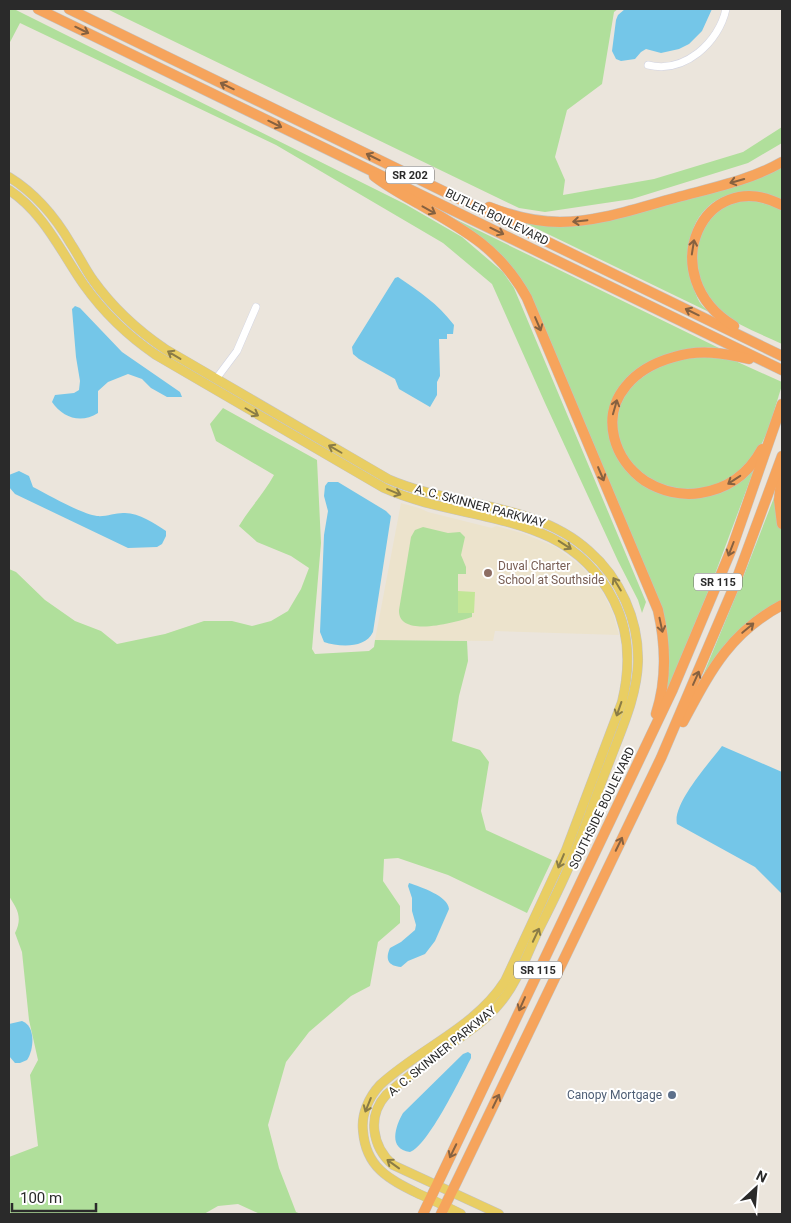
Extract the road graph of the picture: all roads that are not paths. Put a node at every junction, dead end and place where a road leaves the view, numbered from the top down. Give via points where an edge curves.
1 (38, 9) edge
2 (69, 9) edge
3 (726, 9) edge
4 (648, 65) dead end
5 (782, 162) edge
6 (359, 164) junction
7 (9, 177) edge
8 (431, 185) junction
9 (9, 190) edge
10 (782, 205) edge
11 (256, 307) dead end
12 (752, 341) junction
13 (782, 356) edge
14 (769, 364) junction
15 (782, 370) edge
16 (216, 379) junction
17 (781, 408) edge
18 (782, 456) edge
19 (782, 472) edge
20 (782, 524) edge
21 (782, 605) edge
22 (628, 663) junction
23 (638, 664) junction
24 (641, 755) junction
25 (647, 786) junction
26 (437, 1185) junction
27 (452, 1192) junction
28 (430, 1199) junction
29 (443, 1210) edge
30 (418, 1214) edge
31 (423, 1214) edge
32 (461, 1214) edge
33 (499, 1214) edge

1 -> 6 highway, BUTLER BOULEVARD / SR 202
8 -> 2 highway, BUTLER BOULEVARD / SR 202
3 - 4 street via 716,35 698,54 671,65
5 -> 8 highway via 738,181 609,216 572,222 512,215
6 -> 14 highway, BUTLER BOULEVARD / SR 202
6 -> 24 highway via 384,184 451,222 487,247 509,270 529,304 661,622 664,653 662,687
16 -> 7 main road, A. C. SKINNER PARKWAY via 165,349 125,317 98,286 46,209
12 -> 8 highway, BUTLER BOULEVARD / SR 202
9 -> 22 main road, A. C. SKINNER PARKWAY via 43,222 105,312 135,340 161,358 384,488 412,499 533,529 574,551 596,572 616,606 625,636
12 -> 10 highway via 716,313 702,295 693,270 692,246 703,222 726,202 757,197
11 - 16 street via 237,351
12 - 13 highway, BUTLER BOULEVARD / SR 202
14 - 15 highway, BUTLER BOULEVARD / SR 202
17 -> 14 highway via 752,466 730,483 706,492 676,493 648,483 621,457 614,439 612,420 617,401 626,385 650,366 675,356 702,352
23 -> 16 main road, A. C. SKINNER PARKWAY via 635,631 622,592 605,567 574,539 528,517 418,490 388,479
17 -> 24 highway, SOUTHSIDE BOULEVARD / SR 115 via 705,616
25 -> 18 highway, SR 115 via 721,618
19 - 20 highway via 779,500
25 -> 21 highway via 721,656 749,627
22 - 23 main road
22 -> 28 main road, A. C. SKINNER PARKWAY via 620,707 566,850 504,980 479,1012 384,1082 366,1107 363,1133 374,1164 391,1180
26 -> 23 main road, A. C. SKINNER PARKWAY via 398,1168 384,1157 374,1134 377,1110 394,1088 492,1012 511,988 575,852 628,710
24 -> 26 highway, SOUTHSIDE BOULEVARD / SR 115
27 -> 25 highway, SR 115
26 - 27 main road, A. C. SKINNER PARKWAY
26 - 28 highway, SOUTHSIDE BOULEVARD / SR 115
27 - 29 highway, SR 115
27 - 33 main road, A. C. SKINNER PARKWAY
28 - 29 main road, A. C. SKINNER PARKWAY
28 - 30 highway
28 - 31 highway, SOUTHSIDE BOULEVARD / SR 115
29 - 32 main road, A. C. SKINNER PARKWAY

